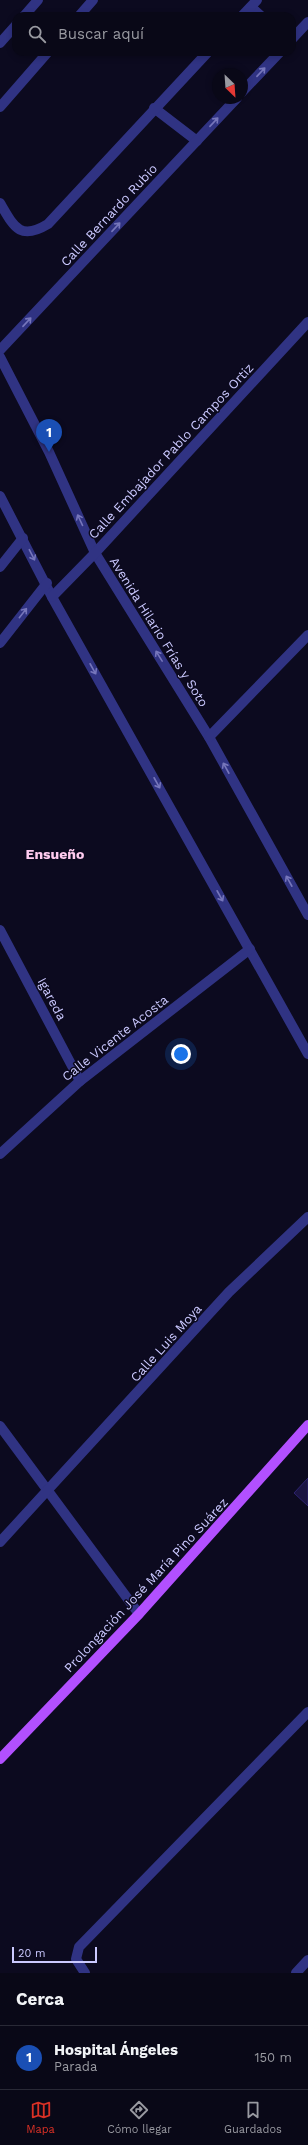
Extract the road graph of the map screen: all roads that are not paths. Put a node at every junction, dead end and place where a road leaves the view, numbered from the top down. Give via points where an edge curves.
1 (38, 0) edge
2 (93, 0) edge
3 (254, 3) edge
4 (28, 12) edge
5 (82, 12) edge
6 (246, 12) edge
7 (259, 12) edge
8 (308, 22) edge
9 (12, 30) edge
10 (296, 35) edge
11 (0, 43) edge
12 (45, 56) edge
13 (204, 56) edge
14 (276, 56) edge
15 (248, 86) edge
16 (231, 104) edge
17 (0, 107) edge
18 (154, 108) junction
19 (196, 141) junction
20 (0, 203) edge
21 (308, 322) edge
22 (0, 350) edge
23 (0, 356) edge
24 (0, 496) edge
25 (23, 538) junction
26 (95, 553) junction
27 (0, 567) edge
28 (47, 583) junction
29 (52, 597) junction
30 (308, 635) edge
31 (0, 643) edge
32 (209, 737) junction
33 (307, 910) edge
34 (0, 930) edge
35 (250, 949) junction
36 (308, 1054) edge
37 (80, 1081) junction
38 (0, 1154) edge
39 (308, 1217) edge
40 (308, 1425) edge
41 (0, 1426) edge
42 (48, 1491) junction
43 (0, 1542) edge
44 (139, 1614) junction
45 (308, 1712) edge
46 (0, 1759) edge
47 (308, 1960) edge
48 (85, 1973) edge
49 (296, 1973) edge

1 - 4 street
2 - 5 street
3 - 6 street
3 - 7 street
8 - 10 street
9 - 11 street
12 - 17 street
13 - 18 street
15 -> 14 street
19 -> 16 street, Calle Bernardo Rubio
18 - 19 street
18 - 20 street via 48,224 35,232 21,230 13,224
22 -> 19 street, Calle Bernardo Rubio
21 - 26 street, Calle Embajador Pablo Campos Ortiz
26 -> 23 street, Avenida Hilario Frías y Soto via 49,452
24 - 25 street
25 - 27 street
25 -> 28 street
26 - 29 street, Calle Embajador Pablo Campos Ortiz
32 -> 26 street, Avenida Hilario Frías y Soto
28 - 29 street
31 -> 28 street
29 -> 35 street
30 - 32 street
33 -> 32 street, Avenida Hilario Frías y Soto
34 - 37 street, Igareda
35 - 36 street
35 - 37 street, Calle Vicente Acosta
37 - 38 street, Calle Vicente Acosta
39 - 42 street, Calle Luis Moya via 229,1292
40 - 44 main road, Prolongación José María Pino Suárez
41 - 42 street
42 - 43 street, Calle Luis Moya
42 - 44 street
44 - 46 main road, Prolongación José María Pino Suárez
45 - 48 street via 79,1947 76,1959
47 - 49 street

